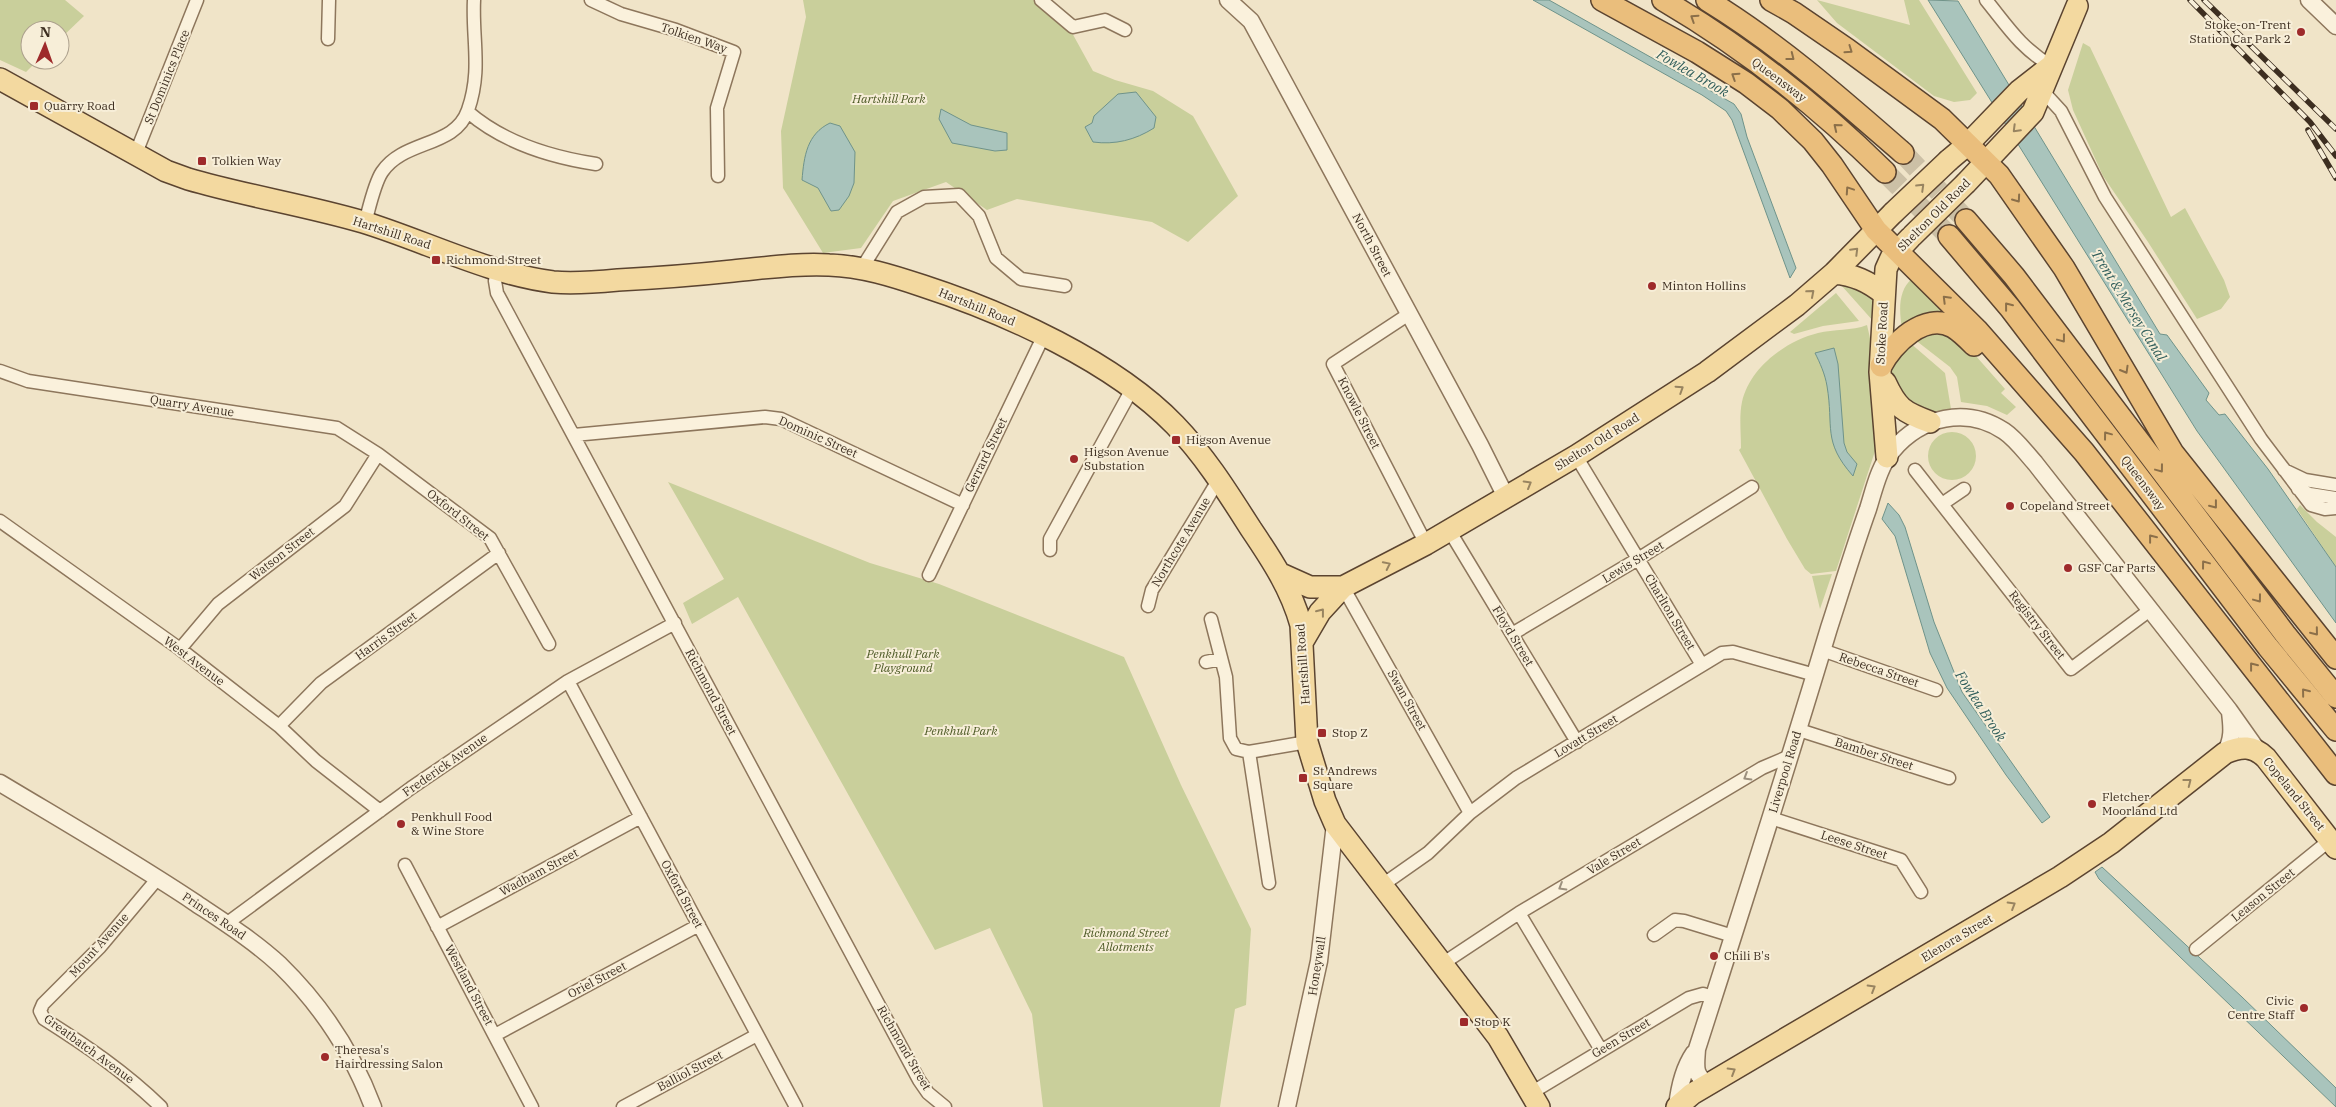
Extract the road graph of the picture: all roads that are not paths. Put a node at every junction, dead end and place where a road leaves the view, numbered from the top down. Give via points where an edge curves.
1 (197, 0) edge
2 (329, 0) edge
3 (474, 0) edge
4 (591, 0) edge
5 (1041, 0) edge
6 (1228, 0) edge
7 (1602, 0) edge
8 (1663, 0) edge
9 (1707, 0) edge
10 (1771, 0) edge
11 (1986, 0) edge
12 (2309, 0) edge
13 (2077, 6) dead end
14 (2336, 26) edge
15 (1125, 30) dead end
16 (328, 39) dead end
17 (2051, 66) junction
18 (0, 79) edge
19 (2031, 88) junction
20 (468, 112) junction
21 (1968, 144) junction
22 (136, 153) junction
23 (1903, 153) tunnel mouth
24 (1993, 154) junction
25 (596, 164) dead end
26 (1885, 172) tunnel mouth
27 (718, 176) dead end
28 (1966, 220) tunnel mouth
29 (364, 223) junction
30 (1876, 230) junction
31 (1949, 236) tunnel mouth
32 (1905, 243) junction
33 (497, 268) junction
34 (862, 268) junction
35 (1834, 273) junction
36 (1065, 286) dead end
37 (1884, 294) junction
38 (1409, 314) junction
39 (1044, 335) junction
40 (1881, 369) junction
41 (0, 371) edge
42 (1132, 389) junction
43 (2052, 415) junction
44 (1930, 422) junction
45 (574, 435) junction
46 (378, 454) junction
47 (1576, 456) junction
48 (1888, 457) junction
49 (1915, 470) dead end
50 (2284, 470) junction
51 (1219, 479) junction
52 (2336, 485) edge
53 (1752, 486) dead end
54 (2297, 488) junction
55 (1964, 489) dead end
56 (1873, 494) joint
57 (1506, 497) junction
58 (2336, 498) edge
59 (1942, 504) junction
60 (963, 505) junction
61 (2336, 508) edge
62 (0, 521) edge
63 (1448, 530) junction
64 (1426, 544) junction
65 (1050, 550) dead end
66 (499, 553) junction
67 (1638, 559) junction
68 (1281, 574) junction
69 (928, 575) dead end
70 (1343, 587) junction
71 (1148, 606) dead end
72 (2150, 610) junction
73 (1211, 620) dead end
74 (675, 623) junction
75 (1512, 634) junction
76 (1304, 640) junction
77 (549, 644) dead end
78 (180, 649) junction
79 (1822, 650) junction
80 (2336, 658) edge
81 (1221, 659) junction
82 (1206, 662) dead end
83 (1702, 665) junction
84 (1815, 675) junction
85 (568, 681) junction
86 (1936, 690) dead end
87 (2336, 697) edge
88 (2229, 710) junction
89 (280, 726) junction
90 (1798, 730) junction
91 (2336, 730) edge
92 (1307, 742) junction
93 (1577, 742) junction
94 (2258, 751) junction
95 (1249, 752) junction
96 (2225, 753) junction
97 (1790, 756) junction
98 (2336, 774) edge
99 (1949, 778) dead end
100 (0, 783) edge
101 (380, 811) junction
102 (1470, 813) junction
103 (641, 817) junction
104 (1771, 818) junction
105 (1335, 824) junction
106 (2333, 844) edge
107 (405, 864) dead end
108 (158, 878) junction
109 (1269, 883) dead end
110 (1381, 886) junction
111 (1921, 892) dead end
112 (1519, 913) junction
113 (226, 924) junction
114 (699, 926) junction
115 (437, 927) junction
116 (1654, 935) dead end
117 (1733, 936) junction
118 (2196, 949) dead end
119 (1442, 964) junction
120 (1714, 997) junction
121 (40, 1011) joint
122 (495, 1035) junction
123 (758, 1035) junction
124 (1697, 1049) junction
125 (1602, 1050) junction
126 (1709, 1084) junction
127 (1535, 1100) edge
128 (161, 1107) edge
129 (373, 1107) edge
130 (532, 1107) edge
131 (623, 1107) edge
132 (796, 1107) edge
133 (945, 1107) edge
134 (1287, 1107) edge
135 (1677, 1107) edge

1 - 22 street, St Dominics Place
2 - 16 street
3 - 20 street via 477,66
4 - 27 street, Tolkien Way via 621,14 734,52 717,108
5 - 15 street via 1073,27 1105,20
6 - 38 street, North Street via 1251,21
30 -> 7 highway via 1813,140 1780,109 1697,52
26 -> 8 highway, Queensway via 1850,137 1805,100 1720,36
9 -> 23 highway, Queensway via 1777,46
10 -> 21 highway via 1848,50 1942,119
11 - 17 street via 2018,42
12 - 14 street
13 - 17 main road
17 - 19 main road
18 - 22 main road, Hartshill Road
19 - 21 main road, Shelton Old Road
19 -> 24 main road, Shelton Old Road via 2033,112
19 - 50 street via 2061,112 2105,197 2164,292
20 - 25 street via 487,128 529,148
20 - 29 street via 443,138 416,145 396,157 381,173
21 - 24 highway
30 -> 21 main road, Shelton Old Road, bridge
22 - 29 main road, Hartshill Road via 166,171 188,179
24 - 32 main road, Shelton Old Road, bridge
24 -> 80 highway via 2004,182 2064,268 2173,453
28 -> 87 highway, Queensway via 2014,276
29 - 33 main road, Hartshill Road
30 - 32 highway
35 -> 30 main road, Shelton Old Road
91 -> 31 highway, Queensway via 2268,647 2010,308
32 - 37 main road, Shelton Old Road via 1886,269
43 -> 32 highway
33 - 34 main road, Hartshill Road via 556,282 682,276 790,265 828,264
33 - 45 street, Richmond Street via 497,293
34 - 36 street via 898,212 924,197 959,195 980,216 996,258 1020,279
34 - 39 main road, Hartshill Road via 1001,314
35 - 37 main road via 1852,275
47 -> 35 main road, Shelton Old Road via 1707,372
37 - 40 main road, Stoke Road
38 - 57 street, North Street
38 - 64 street, Knowle Street via 1333,364
39 - 42 main road, Hartshill Road
39 - 60 street, Gerrard Street
40 - 43 highway via 1888,351 1914,329 1946,324 1954,327 1997,370
40 - 44 main road via 1894,402 1906,414
40 - 48 main road, Stoke Road
41 - 46 street, Quarry Avenue via 28,381 337,428
42 - 51 main road, Hartshill Road via 1174,424
42 - 65 street via 1050,540
98 -> 43 highway via 2164,552
44 - 48 street, Copeland Street via 1912,433
44 - 72 street, Copeland Street via 1957,416 1985,421 2005,432 2035,463
45 - 60 street, Dominic Street via 765,417 781,419
45 - 74 street, Richmond Street
46 - 66 street, Oxford Street via 490,538
46 - 78 street, Watson Street via 345,506 218,604
57 -> 47 main road, Shelton Old Road
47 - 67 street, Charlton Street
48 - 56 street, Copeland Street
49 - 59 street, Registry Street
50 - 52 street via 2305,480
50 - 54 street
51 - 68 main road, Hartshill Road
51 - 71 street, Northcote Avenue via 1152,590
53 - 67 street, Lewis Street
54 - 58 street via 2310,494
54 - 61 street via 2311,505
55 - 59 street
56 - 79 street, Liverpool Road
57 - 63 main road, Shelton Old Road
59 - 72 street, Registry Street via 2071,669
60 - 69 street, Gerrard Street
62 - 78 street, West Avenue
63 - 64 main road, Shelton Old Road
63 - 75 street, Floyd Street
70 -> 64 main road, Shelton Old Road
66 - 77 street, Oxford Street
66 - 89 street, Harris Street via 321,683
67 - 75 street, Lewis Street
67 - 83 street, Charlton Street
68 - 70 main road, Shelton Old Road via 1310,586
68 - 76 main road, Hartshill Road via 1296,606
76 -> 70 main road, Shelton Old Road via 1320,612
70 - 102 street, Swan Street
72 - 88 street, Copeland Street
73 - 81 street
74 - 85 street, Frederick Avenue
74 - 133 street, Richmond Street via 919,1080 928,1093
75 - 93 street, Floyd Street
76 - 92 main road, Hartshill Road
78 - 89 street, West Avenue
79 - 84 street, Liverpool Road
79 - 86 street, Rebecca Street
81 - 82 street
81 - 95 street via 1226,677 1230,738 1236,749
83 - 84 street, Lovatt Street via 1722,653 1733,652
83 - 93 street, Lovatt Street
84 - 90 street, Liverpool Road
85 - 101 street, Frederick Avenue
85 - 103 street, Oxford Street
88 - 94 street, Copeland Street
88 - 96 street via 2233,729
89 - 101 street, West Avenue via 316,761
90 - 97 street, Liverpool Road
90 - 99 street, Bamber Street
92 - 95 street
92 - 105 main road, Hartshill Road
93 - 102 street, Lovatt Street via 1516,778
94 - 96 main road, Elenora Street via 2247,747
94 - 106 main road, Copeland Street
95 - 109 street
126 -> 96 main road, Elenora Street via 2060,877 2110,843
97 - 104 street, Liverpool Road
97 -> 112 street, Vale Street via 1762,768
100 - 108 street, Princes Road
101 - 113 street, Frederick Avenue
102 - 110 street, Lovatt Street via 1428,853
103 - 114 street, Oxford Street
103 - 115 street, Wadham Street
104 - 111 street, Leese Street via 1901,860
104 - 117 street, Liverpool Road
105 - 110 main road, Hartshill Road
105 - 134 street, Honeywall via 1319,961
106 - 118 street, Leason Street
107 - 115 street, Westland Street
108 - 113 street, Princes Road
108 - 121 street, Mount Avenue
110 - 119 main road, Hartshill Road
112 - 119 street, Vale Street
112 - 125 street
113 - 129 street, Princes Road via 280,966 318,1008 350,1056
114 - 122 street, Oriel Street
114 - 123 street, Oxford Street
115 - 122 street, Westland Street
116 - 117 street via 1676,920 1684,920
117 - 120 street, Liverpool Road
119 - 127 main road, Hartshill Road via 1498,1037
120 - 124 street, Liverpool Road
120 - 125 street, Geen Street via 1703,994 1689,998
121 - 128 street, Greatbatch Avenue via 44,1018 140,1086
122 - 130 street, Westland Street
123 - 131 street, Balliol Street
123 - 132 street, Oxford Street
124 - 126 street, Liverpool Road via 1696,1070 1700,1078
124 - 135 street, Liverpool Road via 1688,1062 1679,1088
125 - 127 street, Geen Street
126 - 135 main road, Elenora Street

